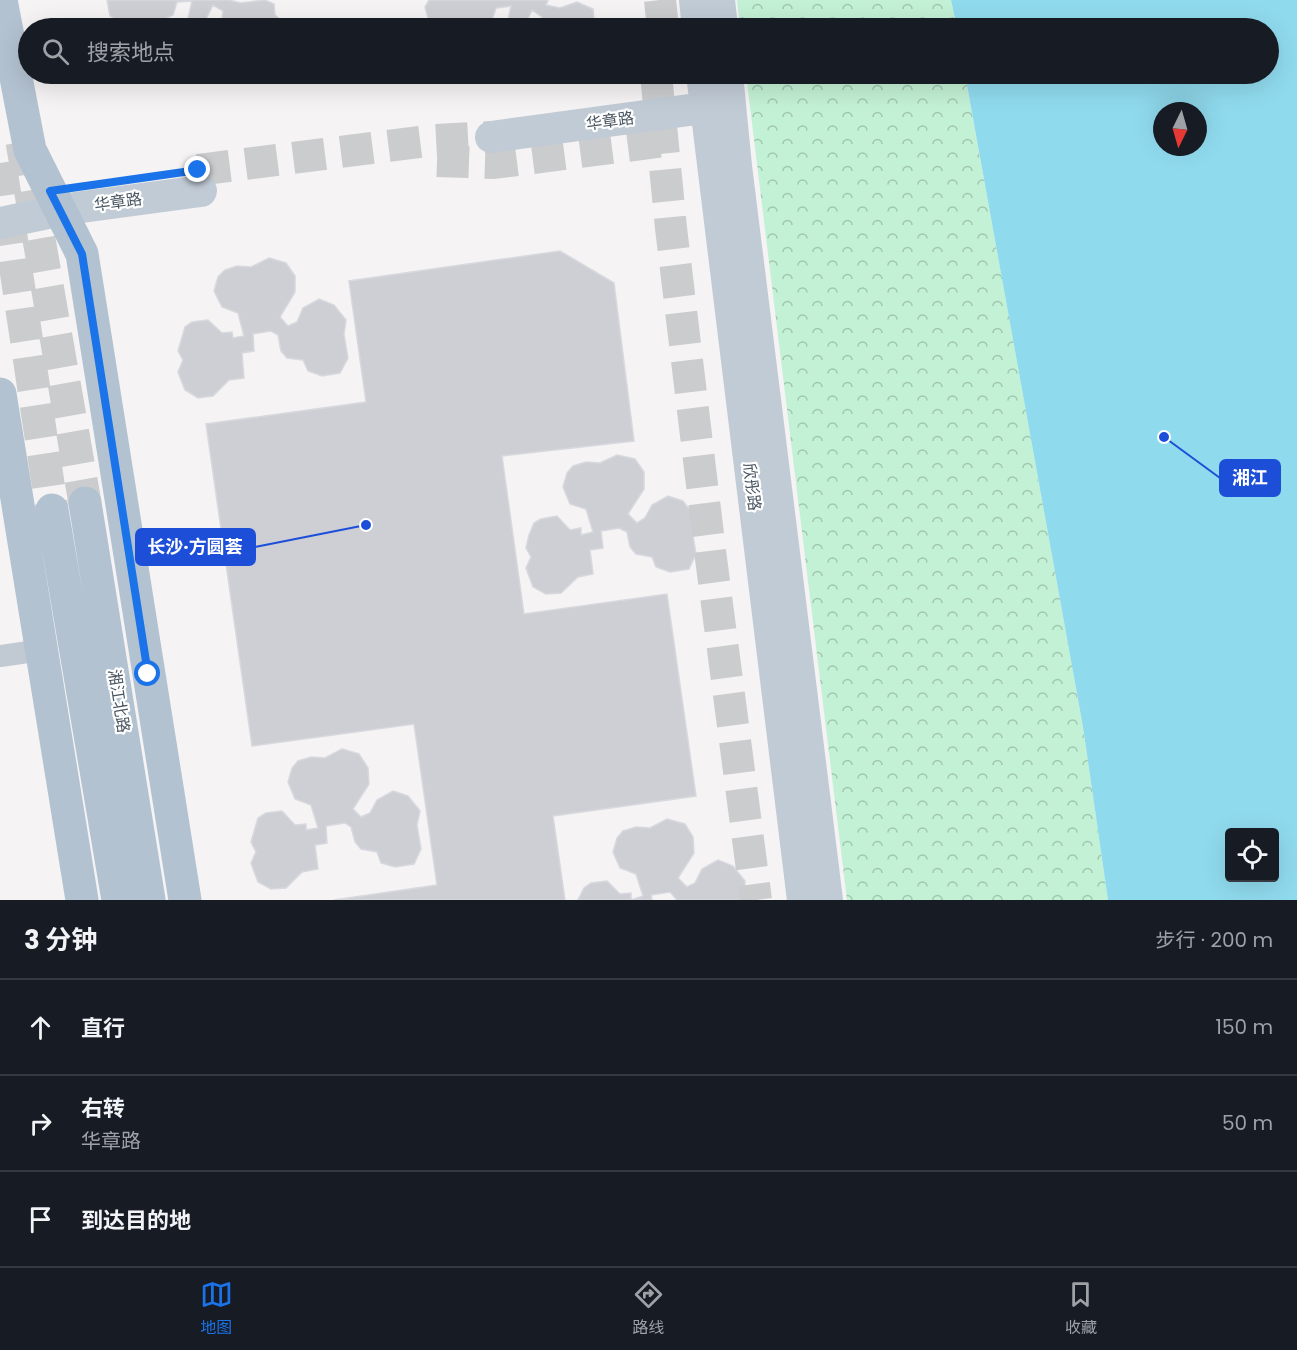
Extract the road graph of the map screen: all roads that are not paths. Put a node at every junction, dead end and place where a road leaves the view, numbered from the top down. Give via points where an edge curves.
1 (1, 0) edge
2 (695, 0) edge
3 (719, 0) edge
4 (697, 18) edge
5 (721, 18) edge
6 (706, 84) edge
7 (725, 84) edge
8 (718, 112) junction
9 (491, 142) tunnel mouth
10 (199, 180) tunnel mouth
11 (55, 201) junction
12 (0, 202) edge
13 (0, 223) edge
14 (0, 394) edge
15 (85, 503) tunnel mouth
16 (52, 510) tunnel mouth
17 (42, 650) junction
18 (0, 656) edge
19 (82, 900) edge
20 (118, 900) edge
21 (149, 900) edge
22 (185, 900) edge
23 (803, 900) edge
24 (827, 900) edge

1 - 11 main road via 30,150
2 - 4 main road
3 - 5 main road
6 - 8 main road, 欣彤路
7 - 8 main road, 欣彤路
8 - 9 main road, 华章路
8 - 23 main road, 欣彤路
8 - 24 main road, 欣彤路
10 - 11 main road, 华章路
11 - 12 main road, 华章路
11 - 13 main road, 华章路
11 - 22 main road via 82,254
14 - 17 main road
15 - 21 main road, 湘江北路
16 - 20 main road, 湘江北路
17 - 18 street
17 - 19 main road

